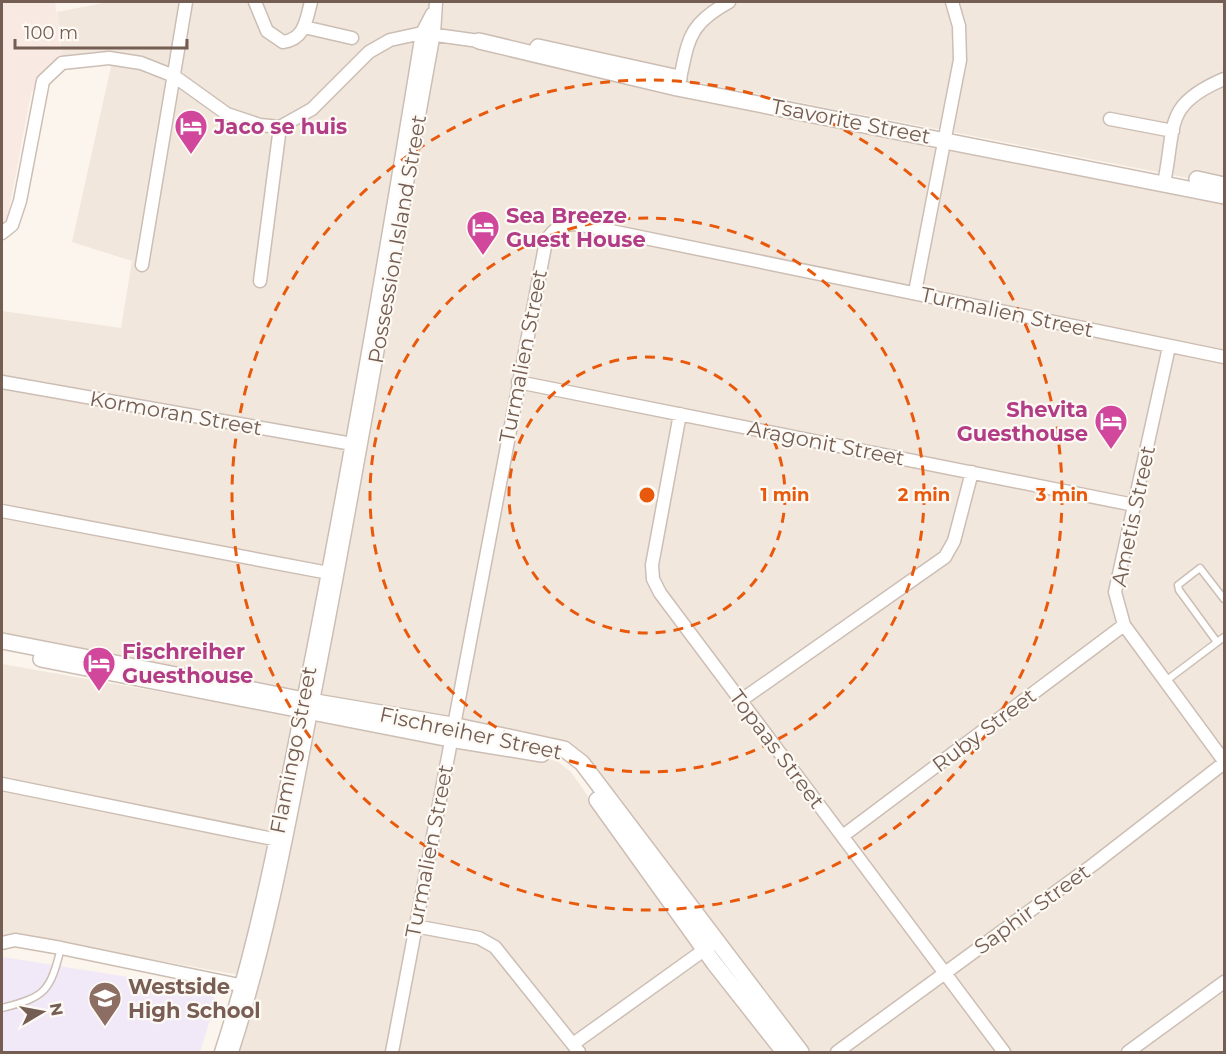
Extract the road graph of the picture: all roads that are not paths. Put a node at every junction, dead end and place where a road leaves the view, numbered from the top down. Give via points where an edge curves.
1 (186, 2) edge
2 (255, 2) edge
3 (311, 2) edge
4 (729, 2) edge
5 (952, 2) edge
6 (435, 6) edge
7 (304, 27) junction
8 (428, 33) junction
9 (352, 38) dead end
10 (479, 41) joint
11 (174, 76) junction
12 (1224, 79) edge
13 (679, 83) junction
14 (1110, 119) dead end
15 (280, 127) junction
16 (1173, 131) junction
17 (946, 135) junction
18 (1165, 178) junction
19 (1224, 185) edge
20 (1224, 196) edge
21 (2, 233) edge
22 (142, 265) dead end
23 (260, 281) dead end
24 (915, 292) junction
25 (1169, 347) junction
26 (1224, 357) edge
27 (2, 382) edge
28 (518, 382) junction
29 (680, 414) junction
30 (355, 444) junction
31 (972, 472) junction
32 (1134, 506) junction
33 (2, 511) edge
34 (334, 574) junction
35 (1224, 598) edge
36 (1124, 625) junction
37 (1224, 637) edge
38 (2, 641) edge
39 (1217, 642) junction
40 (2, 651) edge
41 (1167, 680) junction
42 (740, 701) junction
43 (307, 706) junction
44 (451, 732) junction
45 (1224, 762) edge
46 (2, 784) edge
47 (844, 836) junction
48 (281, 841) junction
49 (415, 926) junction
50 (2, 943) edge
51 (710, 946) junction
52 (61, 948) junction
53 (944, 973) junction
54 (1224, 982) edge
55 (248, 987) junction
56 (2, 1008) edge
57 (576, 1048) edge
58 (221, 1053) edge
59 (232, 1053) edge
60 (392, 1053) edge
61 (784, 1053) edge
62 (801, 1053) edge
63 (837, 1053) edge
64 (1004, 1053) edge
65 (1128, 1053) edge

1 - 11 street
2 - 7 street via 264,26 278,40 297,38
3 - 7 street
4 - 13 street via 707,15 692,31
5 - 17 street via 959,26 960,60
6 - 8 street, Possession Island Street
7 - 9 street
8 - 10 street, Tsavorite Street
8 - 15 street, Tsavorite Street via 390,40 369,52 312,109
8 - 30 street, Possession Island Street
10 - 13 street, Tsavorite Street via 507,40 594,57
11 - 15 street via 227,114
11 - 21 street via 141,63 109,58 62,63 48,73 43,81 20,201 12,225
11 - 22 street
12 - 16 street via 1185,101 1175,116
13 - 17 street, Tsavorite Street
14 - 16 street
15 - 23 street
16 - 18 street
17 - 18 street, Tsavorite Street
17 - 24 street
18 - 19 street, Tsavorite Street
18 - 20 street, Tsavorite Street
24 - 25 street, Turmalien Street
24 - 28 street, Turmalien Street via 589,226 563,225 546,242
25 - 26 street, Turmalien Street
25 - 32 street, Ametis Street
27 - 30 street, Kormoran Street
28 - 29 street, Aragonit Street
28 - 44 street, Turmalien Street
29 - 31 street, Aragonit Street
29 - 42 street, Topaas Street via 652,566 653,579
30 - 34 street, Flamingo Street
31 - 32 street, Aragonit Street
31 - 42 street via 954,541 945,557
32 - 36 street, Ametis Street via 1115,592
33 - 34 street
34 - 43 street, Flamingo Street
35 - 39 lane via 1200,568 1178,585
36 - 41 street, Ametis Street
36 - 47 street, Ruby Street
37 - 39 lane
38 - 43 street, Fischreiher Street
39 - 41 lane
40 - 43 street, Fischreiher Street
41 - 45 street, Ametis Street
42 - 47 street, Topaas Street
43 - 44 street, Fischreiher Street
43 - 48 street, Flamingo Street
44 - 49 street, Turmalien Street
44 - 51 street, Fischreiher Street via 564,749 582,763
45 - 53 street, Saphir Street via 1094,864
46 - 48 street
47 - 53 street, Topaas Street
48 - 55 street, Flamingo Street
49 - 57 street via 479,938 495,947
49 - 60 street, Turmalien Street
50 - 52 street via 15,940
51 - 57 street
51 - 61 street, Fischreiher Street
51 - 62 street, Fischreiher Street
52 - 55 street
52 - 56 lane via 55,971 41,994 31,1001
53 - 63 street, Saphir Street
53 - 64 street, Topaas Street
54 - 65 street
55 - 58 street, Flamingo Street
55 - 59 street, Flamingo Street

